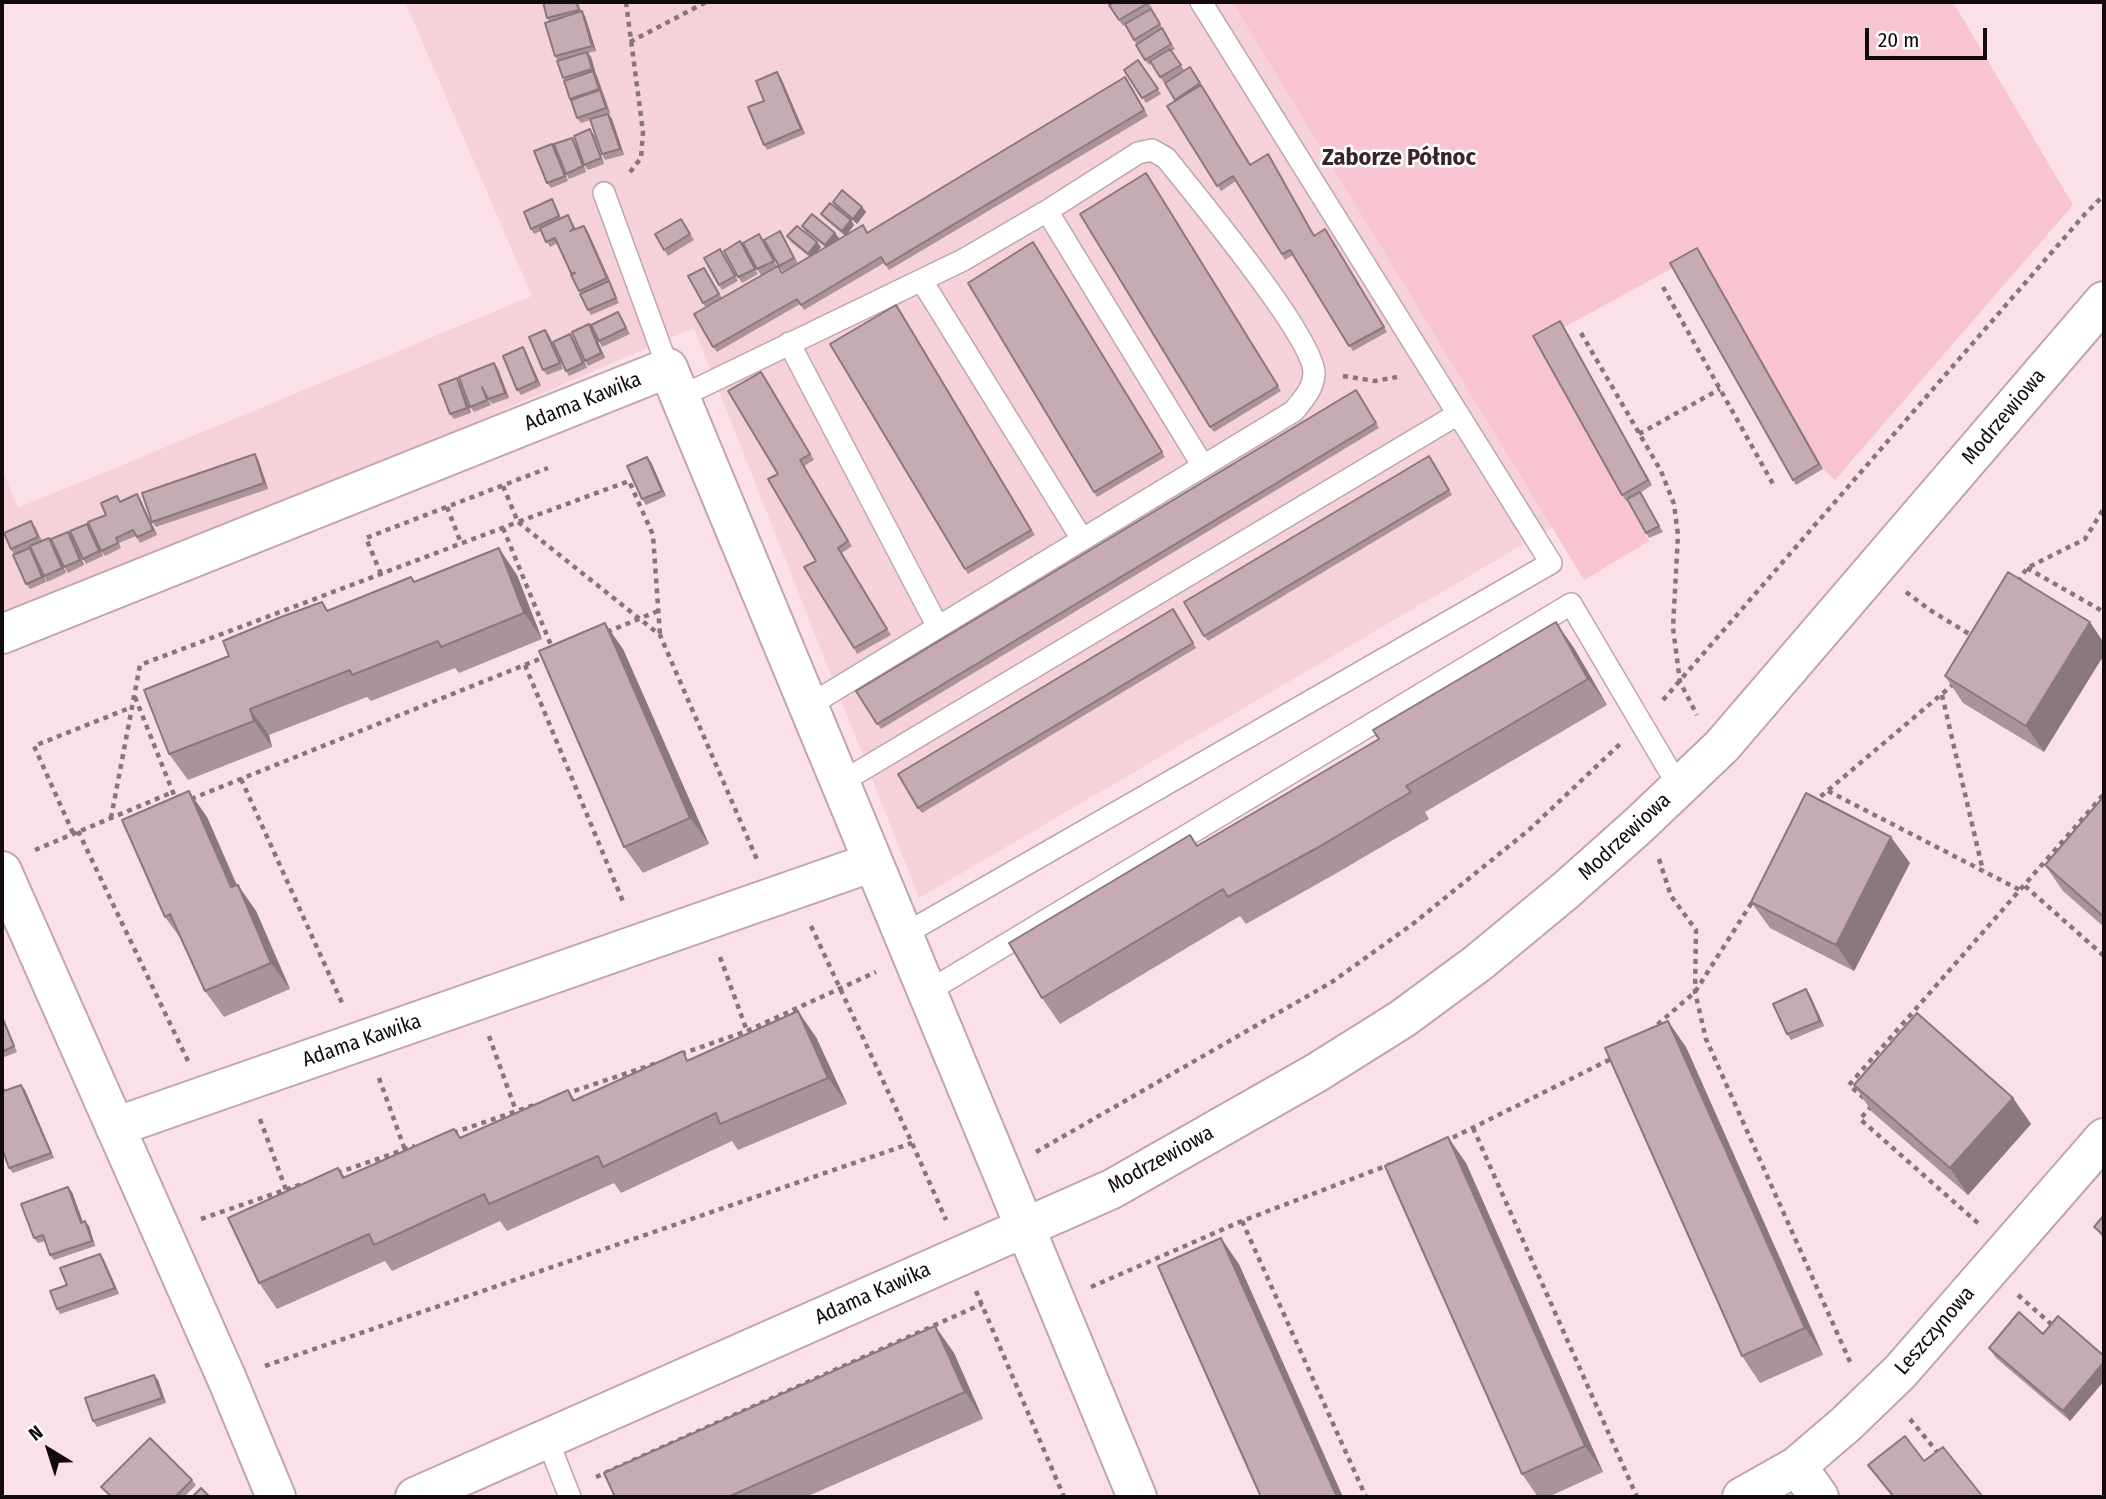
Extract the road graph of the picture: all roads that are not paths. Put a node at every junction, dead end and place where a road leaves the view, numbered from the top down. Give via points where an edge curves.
1 (1201, 2) edge
2 (604, 193) road end
3 (1047, 211) junction
4 (922, 281) junction
5 (2104, 301) edge
6 (789, 344) junction
7 (674, 383) junction
8 (1458, 414) junction
9 (1203, 467) junction
10 (1082, 539) junction
11 (939, 626) junction
12 (2, 634) edge
13 (808, 706) junction
14 (840, 783) junction
15 (1679, 787) junction
16 (14, 862) edge
17 (873, 862) junction
18 (903, 935) junction
19 (927, 992) junction
20 (116, 1127) junction
21 (2104, 1138) edge
22 (1024, 1227) junction
23 (547, 1439) junction
24 (1797, 1466) junction
25 (568, 1493) edge
26 (276, 1497) edge
27 (415, 1497) edge
28 (1137, 1497) edge
29 (1742, 1497) edge
30 (1819, 1497) edge

1 - 8 lane
2 - 7 lane
3 - 4 lane
3 - 9 lane
3 - 9 lane via 1138,153 1152,150 1166,158 1281,307 1309,352 1315,372 1310,391 1294,411
4 - 6 lane
4 - 10 lane
5 - 15 street, Modrzewiowa via 1721,746
6 - 7 lane
6 - 11 lane
7 - 12 street, Adama Kawika
7 - 13 street
8 - 14 lane
8 - 18 lane via 1551,563
9 - 10 lane
10 - 11 lane
11 - 13 lane
13 - 14 street
14 - 17 street
15 - 19 lane via 1571,604
15 - 22 street, Modrzewiowa via 1565,891 1402,1019 1112,1189
16 - 20 street
17 - 18 street
17 - 20 street, Adama Kawika
18 - 19 street
19 - 22 street
20 - 26 street
21 - 24 street, Leszczynowa via 1900,1372
22 - 23 street, Adama Kawika
22 - 28 street
23 - 25 lane
23 - 27 street, Adama Kawika
24 - 29 street, Leszczynowa
24 - 30 street

